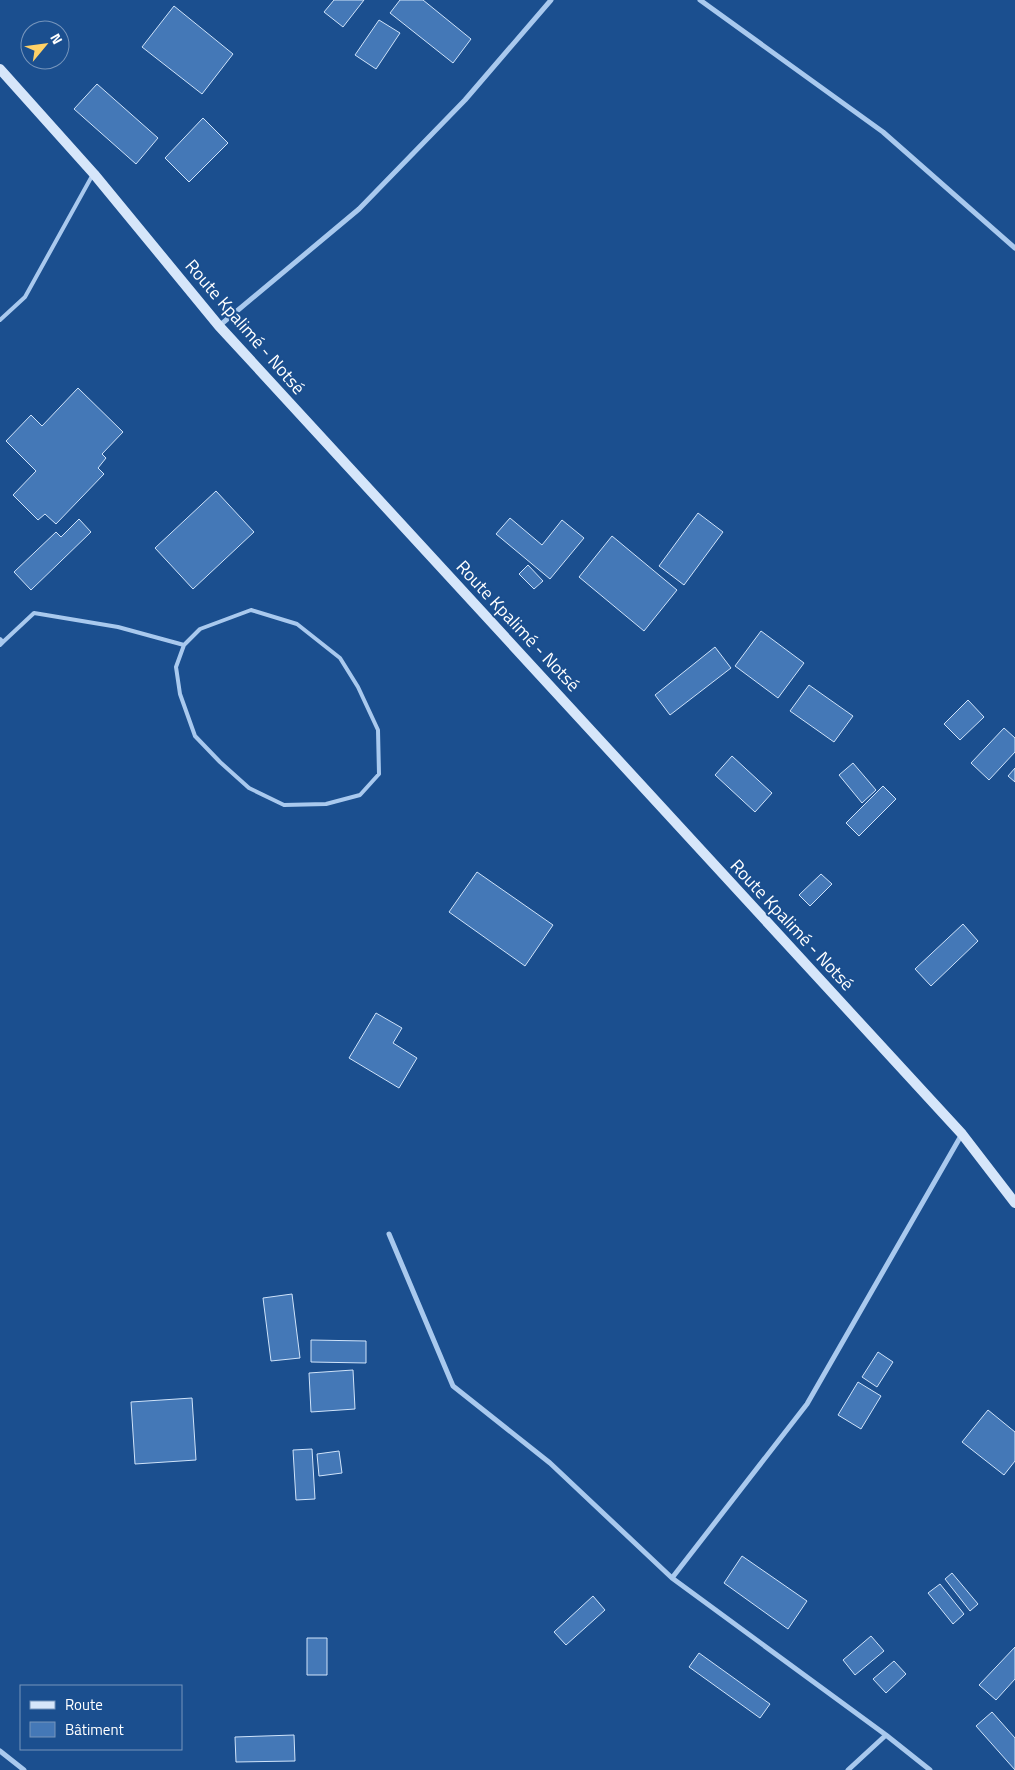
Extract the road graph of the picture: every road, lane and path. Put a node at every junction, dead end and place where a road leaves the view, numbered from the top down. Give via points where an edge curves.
1 (550, 0) edge
2 (700, 0) edge
3 (0, 69) edge
4 (94, 174) junction
5 (1015, 248) edge
6 (0, 320) edge
7 (220, 326) junction
8 (1, 642) edge
9 (184, 646) junction
10 (962, 1134) junction
11 (1015, 1203) edge
12 (389, 1234) dead end
13 (672, 1578) junction
14 (886, 1735) junction
15 (0, 1751) edge
16 (24, 1770) edge
17 (848, 1770) edge
18 (930, 1770) edge

1 - 7 street via 465,100 359,209
2 - 5 street via 883,132
3 - 4 main road, Route Kpalimé - Notsé
4 - 6 lane via 25,297
4 - 7 main road, Route Kpalimé - Notsé
7 - 10 main road, Route Kpalimé - Notsé
8 - 9 lane via 34,613 118,628
9 - 9 lane via 200,629 250,610 297,624 340,658 358,687 378,730 379,774 360,795 326,804 284,805 249,788 195,736 180,694 176,667
10 - 11 main road, Route Kpalimé - Notsé
10 - 13 street via 807,1404
12 - 13 street via 453,1386 550,1463
13 - 14 street
14 - 17 street
14 - 18 street
15 - 16 street

